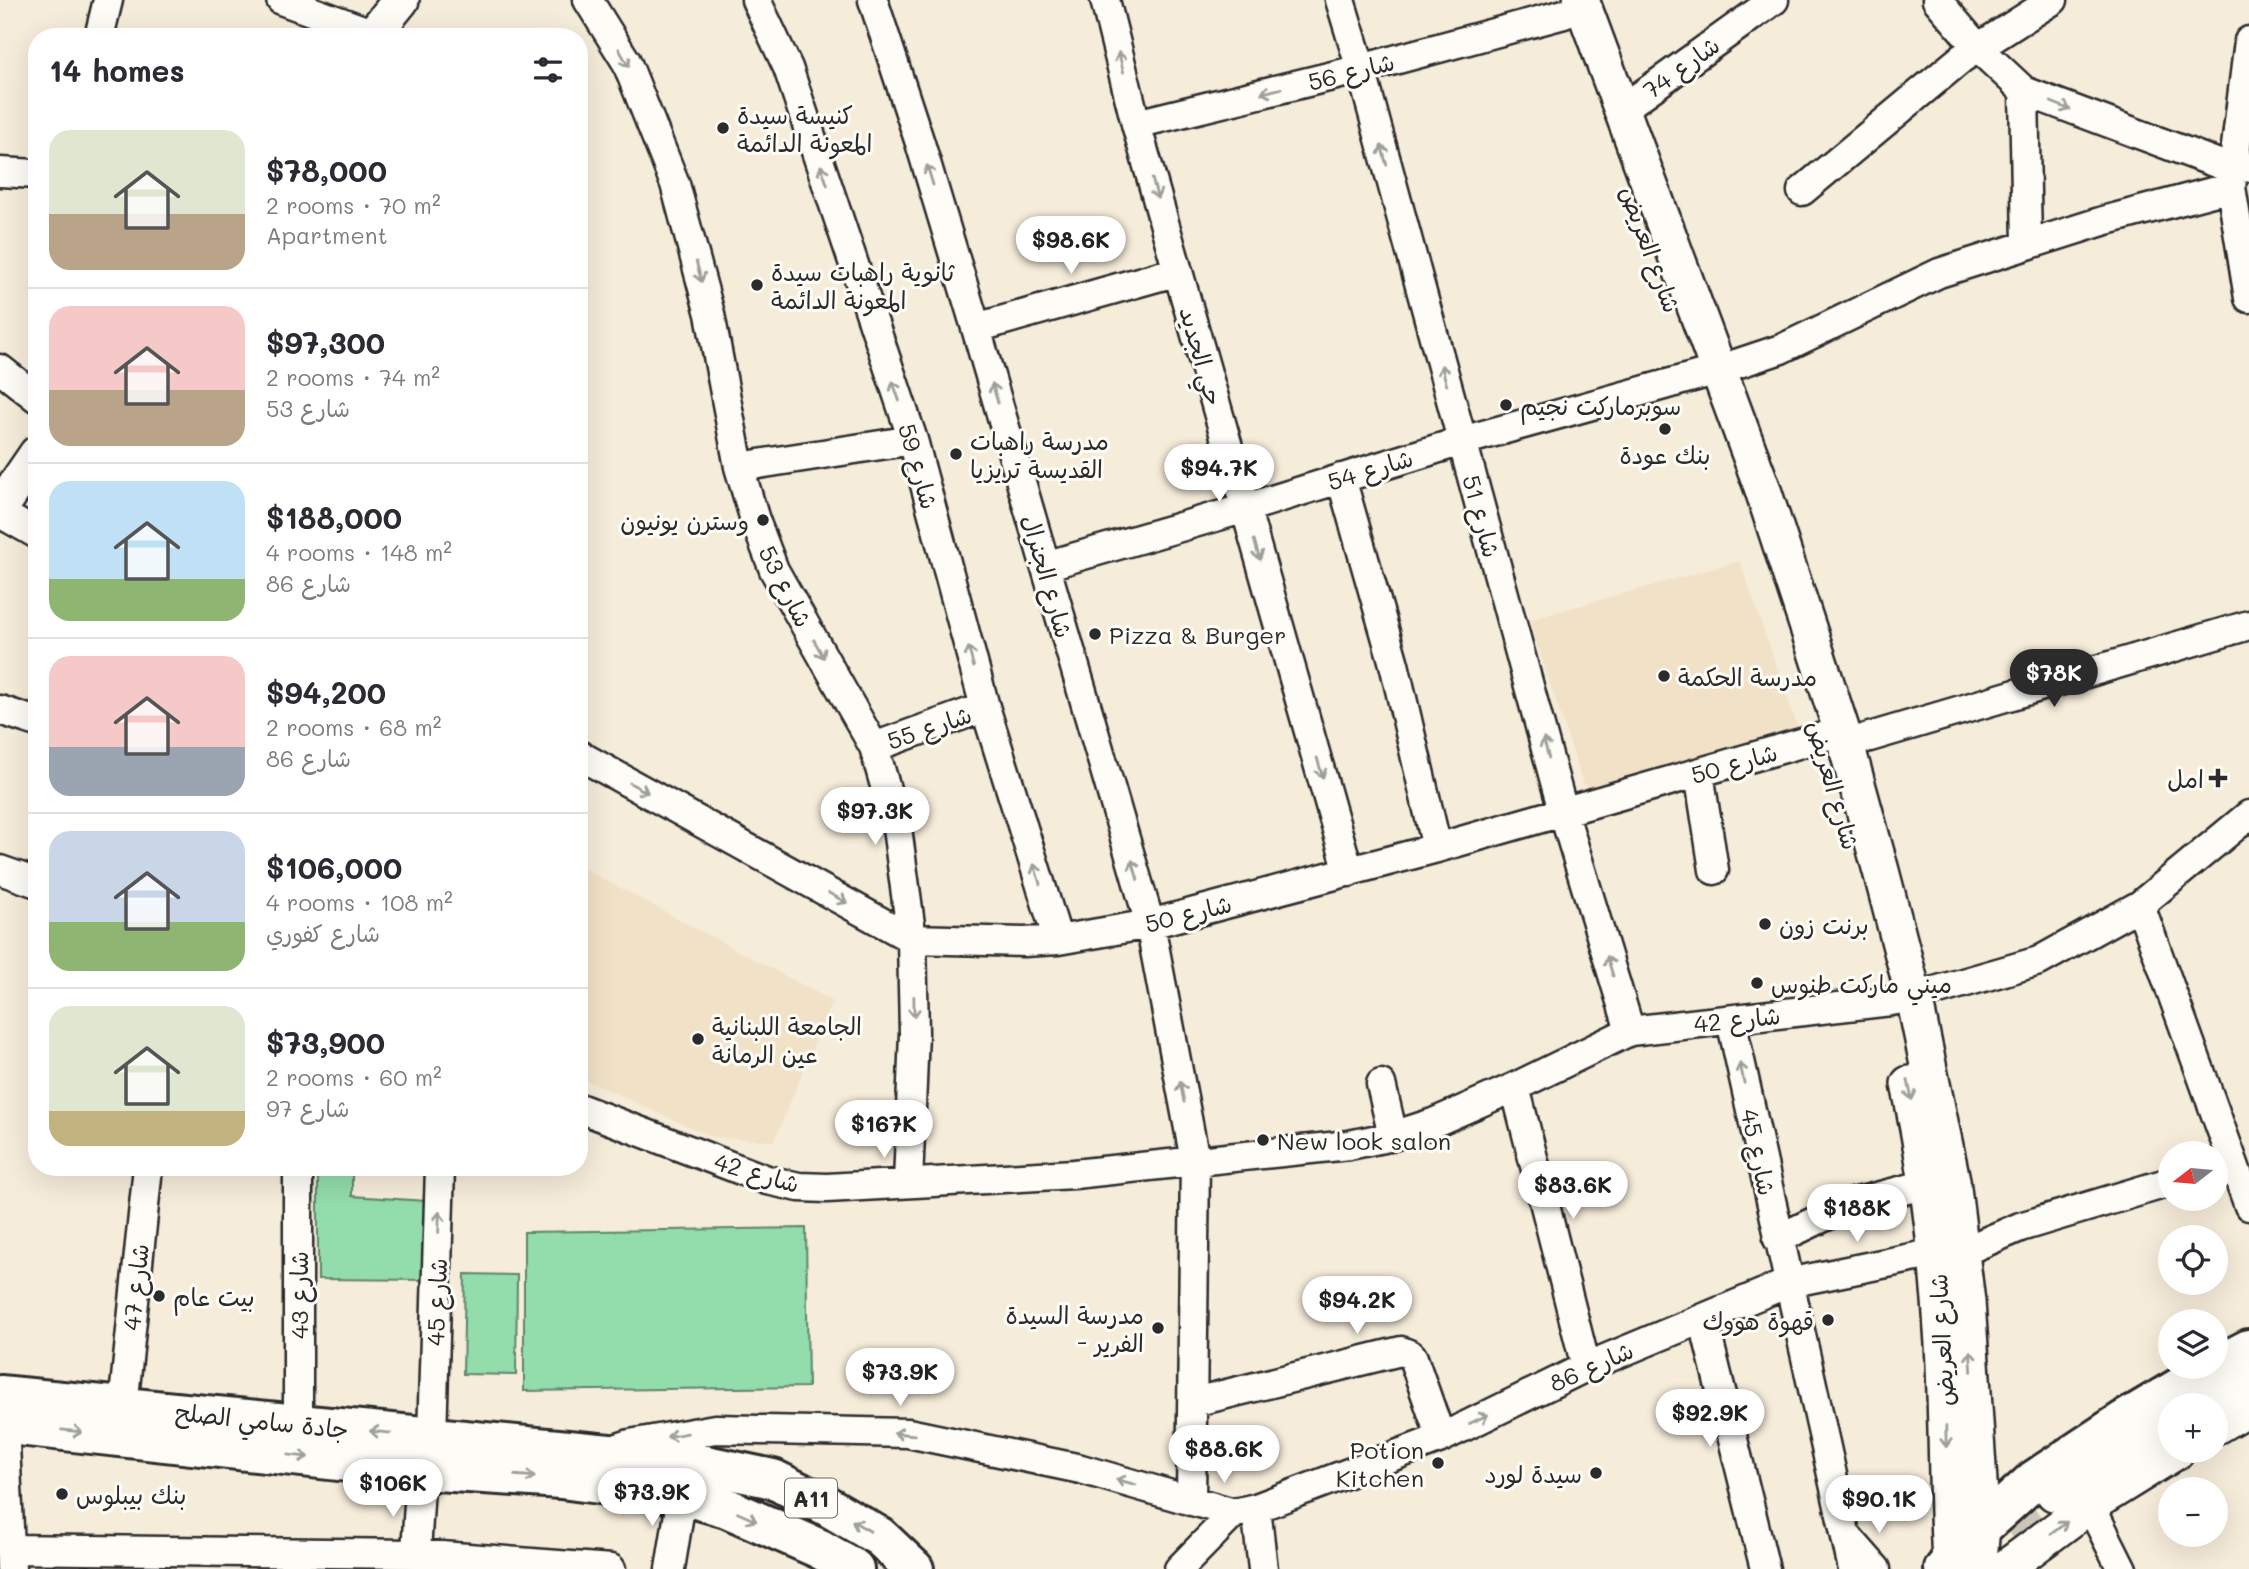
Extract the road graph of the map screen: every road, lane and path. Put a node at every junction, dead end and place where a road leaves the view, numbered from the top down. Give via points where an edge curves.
1 (108, 0) edge
2 (281, 0) edge
3 (401, 0) edge
4 (588, 0) edge
5 (756, 0) edge
6 (873, 0) edge
7 (1105, 0) edge
8 (1340, 0) edge
9 (1774, 0) edge
10 (1937, 0) edge
11 (2053, 0) edge
12 (1568, 5) edge
13 (101, 28) edge
14 (355, 28) edge
15 (379, 28) edge
16 (2249, 41) edge
17 (1977, 47) junction
18 (1361, 69) junction
19 (2024, 91) junction
20 (1621, 110) junction
21 (1136, 124) junction
22 (0, 172) edge
23 (28, 174) edge
24 (2237, 174) edge
25 (1802, 191) dead end
26 (2027, 244) junction
27 (1178, 271) junction
28 (2249, 298) edge
29 (976, 328) junction
30 (0, 369) edge
31 (1707, 373) junction
32 (28, 391) edge
33 (913, 440) junction
34 (1462, 441) junction
35 (739, 467) junction
36 (28, 468) edge
37 (1341, 478) junction
38 (1246, 508) junction
39 (0, 511) edge
40 (28, 528) edge
41 (1045, 566) junction
42 (2249, 625) edge
43 (985, 707) junction
44 (0, 710) edge
45 (28, 720) edge
46 (1834, 741) junction
47 (874, 747) junction
48 (588, 760) edge
49 (1699, 773) junction
50 (1563, 811) junction
51 (2249, 815) edge
52 (1437, 848) junction
53 (0, 870) edge
54 (1714, 870) dead end
55 (1349, 872) junction
56 (28, 880) edge
57 (2140, 905) junction
58 (1150, 924) junction
59 (912, 939) junction
60 (1058, 940) junction
61 (1903, 999) junction
62 (1731, 1020) junction
63 (1630, 1031) junction
64 (1381, 1084) dead end
65 (1515, 1087) junction
66 (588, 1111) edge
67 (1393, 1136) junction
68 (2217, 1141) edge
69 (1195, 1160) junction
70 (2228, 1170) edge
71 (147, 1176) edge
72 (298, 1176) edge
73 (440, 1176) edge
74 (908, 1183) junction
75 (1927, 1184) junction
76 (2158, 1186) edge
77 (2249, 1206) edge
78 (1778, 1239) junction
79 (1949, 1252) junction
80 (1788, 1283) junction
81 (1703, 1318) junction
82 (2249, 1349) edge
83 (2228, 1360) edge
84 (1586, 1367) junction
85 (2249, 1372) edge
86 (2189, 1379) edge
87 (2210, 1393) edge
88 (1194, 1402) junction
89 (4, 1404) edge
90 (123, 1407) junction
91 (2249, 1407) edge
92 (2228, 1419) edge
93 (298, 1423) junction
94 (2158, 1424) edge
95 (1441, 1438) junction
96 (605, 1452) junction
97 (427, 1454) junction
98 (2158, 1462) edge
99 (2054, 1493) tunnel mouth
100 (682, 1495) junction
101 (1191, 1501) junction
102 (2090, 1505) junction
103 (1245, 1510) junction
104 (1982, 1527) junction
105 (1846, 1534) junction
106 (10, 1559) edge
107 (415, 1561) edge
108 (1956, 1567) edge
109 (611, 1569) edge
110 (670, 1569) edge
111 (854, 1569) edge
112 (914, 1569) edge
113 (1179, 1569) edge
114 (1263, 1569) edge
115 (1765, 1569) edge
116 (1853, 1569) edge
117 (1876, 1569) edge
118 (2004, 1569) edge
119 (2122, 1569) edge

1 - 13 street
2 - 14 street
3 - 15 main road
4 -> 35 street, شارع 53 via 626,61 676,184 710,314
33 -> 5 street, شارع 59 via 788,68
29 -> 6 street, شارع الجنرال
21 -> 7 street, حي الجديد
8 - 18 street, شارع 51
9 - 20 street, شارع 74
10 - 17 street
11 - 17 street
12 - 18 street, شارع 56
12 - 20 main road, شارع العريض
12 - 31 main road, شارع العريض
16 - 24 street
17 - 19 street
17 - 25 street
18 -> 21 street, شارع 56
34 -> 18 street, شارع 51
19 -> 24 street
19 - 26 street
20 - 31 main road, شارع العريض
21 -> 27 street, حي الجديد
22 - 23 street
24 - 26 street, شارع 54
24 - 28 street
26 - 31 street, شارع 54 via 1939,273 1781,349
27 - 29 street
27 - 38 street, حي الجديد
41 -> 29 street, شارع الجنرال
30 - 32 street
31 - 34 street, شارع 54
31 - 46 main road, شارع العريض via 1770,510
33 - 35 street
43 -> 33 street, شارع 59
34 - 37 street, شارع 54
50 -> 34 street, شارع 51
35 -> 47 street, شارع 53 via 774,570
36 - 39 main road
37 - 38 street, شارع 54
37 - 52 street via 1394,664
38 - 41 street, شارع 54
38 -> 55 street, حي الجديد
39 - 40 street
58 -> 41 street, شارع الجنرال
42 - 46 street, شارع 50
43 - 47 street, شارع 55
60 -> 43 street, شارع 59
44 - 45 street
46 - 49 street, شارع 50
46 - 61 main road, شارع العريض
47 - 59 street, شارع 53 via 897,828
48 -> 59 street, شارع 50
49 - 50 street, شارع 50
49 - 54 street
50 - 52 street, شارع 50
63 -> 50 street, شارع 51
51 - 57 street, شارع 42
52 - 55 street, شارع 50
53 - 56 street
55 - 58 street, شارع 50
57 - 61 street, شارع 42 via 2039,961
57 - 68 street
58 - 60 street, شارع 50
69 -> 58 street, شارع الجنرال
59 - 60 street, شارع 50
59 -> 74 street, شارع 53 via 914,1033
61 - 62 street, شارع 42
61 -> 75 main road, شارع العريض
61 - 79 main road, شارع العريض via 1945,1137
62 - 63 street, شارع 42
78 -> 62 street, شارع 45
63 - 65 street, شارع 42
64 - 67 street
65 - 67 street, شارع 42
65 - 84 street
66 - 74 street, شارع 42 via 767,1180 827,1188
67 - 69 street, شارع 42
69 - 74 street, شارع 42 via 1074,1174
69 - 88 street
70 - 77 street
71 - 90 street, شارع 47
72 - 93 street, شارع 43
97 -> 73 street, شارع 45
75 - 78 street via 1853,1203
75 - 79 main road, شارع العريض
76 - 79 street, شارع 86
78 - 80 street, شارع 45
79 - 80 street, شارع 86
104 -> 79 main road, شارع العريض via 1968,1301
79 -> 108 main road, شارع العريض via 1943,1344
80 - 81 street, شارع 86
80 - 105 street, شارع 45
81 - 84 street, شارع 86
81 - 115 street
82 - 83 highway
95 -> 84 street, شارع 86
85 - 87 main road
86 - 104 highway via 2034,1480
88 - 95 street via 1401,1351 1413,1358
88 - 101 street
89 - 90 highway, جادة سامي الصلح / A11
89 -> 97 highway, جادة سامي الصلح / A11
89 - 106 street
90 - 93 highway, جادة سامي الصلح / A11
91 - 92 main road
97 -> 93 highway, جادة سامي الصلح / A11
94 - 99 main road
95 - 103 street, شارع 86
96 - 97 highway, جادة سامي الصلح / A11
101 -> 96 street via 1081,1469 908,1433 715,1429
112 -> 96 highway, جادة سامي الصلح / A11 via 880,1537 773,1479 692,1462
97 -> 100 highway, جادة سامي الصلح / A11
97 - 107 street, شارع 45
98 - 102 main road
100 - 110 street
100 -> 111 highway, جادة سامي الصلح / A11 via 727,1508
101 - 103 street
118 -> 102 main road
102 - 119 street
103 - 113 street
103 - 114 street
104 - 108 highway
105 - 116 street, شارع 45
105 - 117 street
106 - 107 street
107 - 109 street

